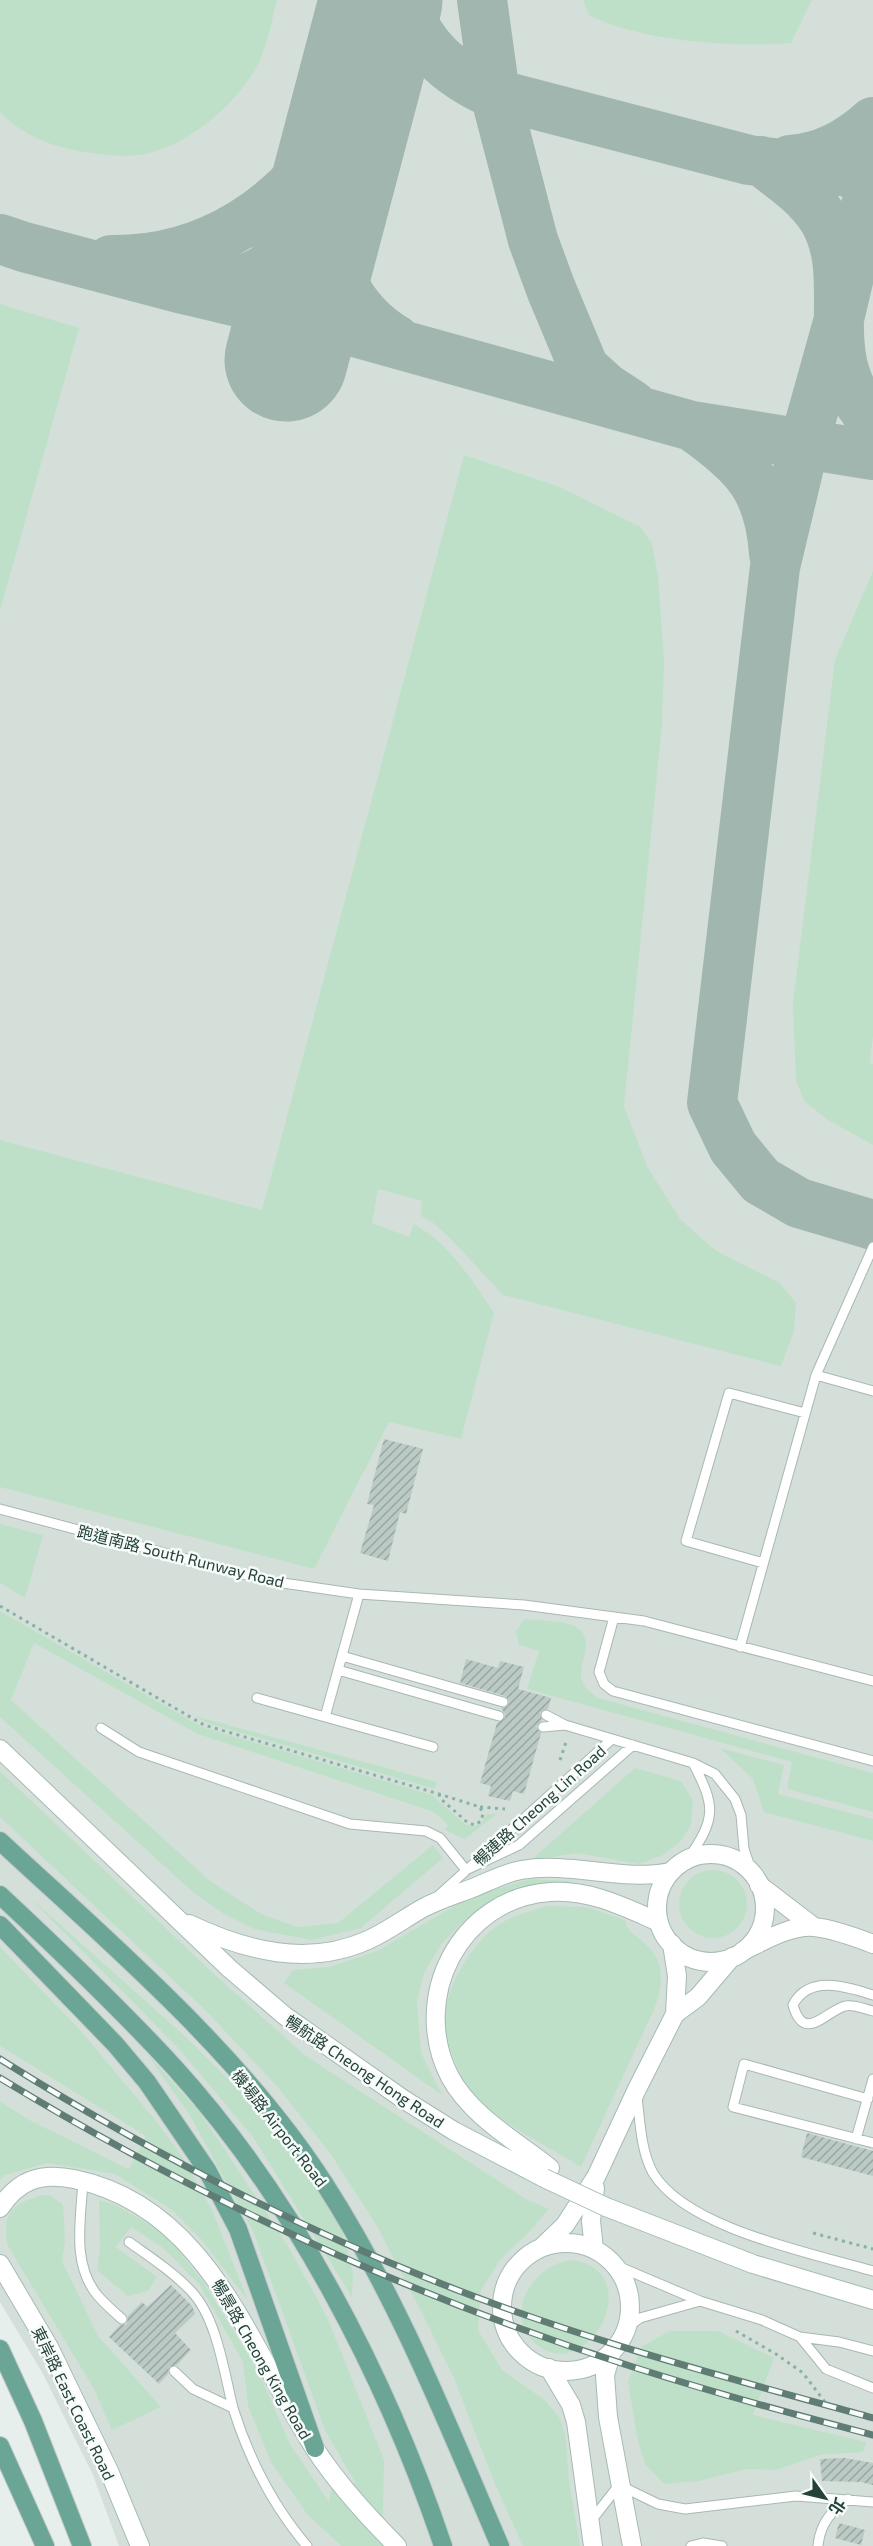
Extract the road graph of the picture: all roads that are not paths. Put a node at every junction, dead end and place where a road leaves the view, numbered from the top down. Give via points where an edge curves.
1 (873, 1247) edge
2 (816, 1375) junction
3 (873, 1391) edge
4 (805, 1413) junction
5 (0, 1509) edge
6 (763, 1563) junction
7 (359, 1594) junction
8 (614, 1617) junction
9 (740, 1647) junction
10 (342, 1656) junction
11 (338, 1670) junction
12 (873, 1681) edge
13 (257, 1698) dead end
14 (503, 1702) dead end
15 (546, 1714) dead end
16 (499, 1716) dead end
17 (325, 1717) junction
18 (565, 1725) junction
19 (543, 1727) dead end
20 (101, 1728) dead end
21 (612, 1739) junction
22 (633, 1745) junction
23 (433, 1747) dead end
24 (0, 1749) edge
25 (873, 1761) edge
26 (693, 1763) junction
27 (0, 1841) edge
28 (688, 1859) junction
29 (466, 1870) junction
30 (670, 1872) junction
31 (756, 1880) junction
32 (0, 1895) edge
33 (426, 1906) junction
34 (180, 1919) junction
35 (659, 1922) junction
36 (0, 1925) edge
37 (814, 1927) junction
38 (672, 1944) junction
39 (873, 1944) edge
40 (737, 1954) junction
41 (873, 1995) edge
42 (873, 2011) edge
43 (675, 2014) junction
44 (873, 2079) edge
45 (637, 2088) junction
46 (868, 2098) junction
47 (856, 2139) junction
48 (873, 2144) edge
49 (547, 2173) junction
50 (596, 2177) junction
51 (83, 2181) junction
52 (0, 2208) edge
53 (129, 2242) dead end
54 (542, 2247) junction
55 (594, 2249) junction
56 (0, 2264) edge
57 (615, 2265) junction
58 (873, 2271) edge
59 (873, 2300) edge
60 (700, 2301) junction
61 (122, 2319) dead end
62 (626, 2328) junction
63 (800, 2337) junction
64 (0, 2349) edge
65 (612, 2351) junction
66 (873, 2351) edge
67 (549, 2368) junction
68 (174, 2371) dead end
69 (873, 2388) edge
70 (232, 2408) junction
71 (0, 2446) edge
72 (315, 2448) junction
73 (619, 2485) junction
74 (848, 2499) junction
75 (873, 2502) edge
76 (590, 2523) junction
77 (45, 2546) edge
78 (82, 2546) edge
79 (140, 2546) edge
80 (308, 2546) edge
81 (397, 2546) edge
82 (443, 2546) edge
83 (500, 2546) edge
84 (593, 2546) edge
85 (632, 2546) edge
86 (691, 2546) edge
87 (722, 2546) edge
88 (818, 2546) edge

1 - 2 lane
2 - 3 lane
2 - 4 lane
4 - 6 lane
4 - 6 lane via 729,1393 686,1541
5 - 7 lane, 跑道南路 South Runway Road via 269,1581
6 - 9 lane
7 - 8 lane, 跑道南路 South Runway Road via 524,1605
7 - 10 lane
8 - 9 lane, 跑道南路 South Runway Road via 644,1621
8 - 25 lane via 599,1672 604,1684 613,1691
9 - 12 lane, 跑道南路 South Runway Road
10 - 11 lane
10 - 14 lane
11 - 16 lane
11 - 17 lane
13 - 17 lane
15 - 18 lane, 暢連路 Cheong Lin Road
17 - 23 lane
18 - 19 lane, 暢連路 Cheong Lin Road
18 - 21 lane, 暢連路 Cheong Lin Road
20 - 29 lane via 139,1752 350,1824 426,1831 440,1838
21 - 22 lane, 暢連路 Cheong Lin Road
21 - 29 lane, 暢連路 Cheong Lin Road
22 - 26 lane, 暢連路 Cheong Lin Road
22 - 29 lane, 暢連路 Cheong Lin Road via 519,1845
24 - 34 street, 暢航路 Cheong Hong Road
26 - 28 lane via 707,1790 710,1812 703,1836
26 - 31 lane, 暢連路 Cheong Lin Road via 715,1774 735,1799 741,1815 744,1849
27 - 83 main road, 機場路 Airport Road via 213,2044 324,2182 382,2284
28 - 30 street
28 - 31 street via 704,1854 722,1855 739,1862
29 - 33 lane, 暢連路 Cheong Lin Road
30 - 33 street via 639,1876 567,1868 520,1870
30 - 35 street via 657,1901
31 - 37 street
31 - 40 street via 763,1918 752,1942
32 - 82 main road via 175,2068 258,2175 354,2331
33 - 34 street via 387,1931 351,1947 300,1956 264,1951
34 - 49 street, 暢航路 Cheong Hong Road via 261,1996 375,2081 454,2131
35 - 38 street
35 - 49 street via 596,1896 565,1891 535,1894 497,1909 475,1925 455,1947 445,1966 436,1998 435,2024 440,2053 451,2079 471,2106
36 - 72 main road via 128,2059 207,2170 238,2229
37 - 39 street
37 - 40 street via 773,1937
38 - 40 street via 679,1952 709,1962
38 - 43 street via 677,1976
40 - 43 street via 698,1997
41 - 42 lane via 820,1985 796,1998 793,2005 799,2018 813,2024 843,2007 853,2005
43 - 45 street
44 - 46 lane
45 - 50 street
45 - 58 lane via 652,2171 674,2197 702,2215 738,2230
46 - 47 lane
46 - 47 lane via 744,2064 733,2107
47 - 48 lane
49 - 59 street, bridge via 606,2207 753,2264
50 - 54 street via 565,2225
50 - 55 street via 591,2221
51 - 52 street, 暢景路 Cheong King Road via 40,2177 9,2194
51 - 61 lane via 79,2247 82,2264 96,2294
51 - 72 street, 暢景路 Cheong King Road via 155,2216 204,2263 228,2295
53 - 70 lane via 192,2292 203,2307
54 - 55 street via 560,2243
54 - 67 street via 515,2268 506,2284 503,2310 509,2336 519,2350
55 - 57 street
56 - 79 street, 東岸路 East Coast Road via 49,2347 109,2470
57 - 60 lane
57 - 62 street via 630,2302
60 - 62 lane via 640,2318
60 - 63 lane via 762,2320
62 - 65 street
63 - 66 lane
63 - 69 lane via 826,2369
64 - 78 main road
65 - 67 street via 582,2368
65 - 73 street via 605,2375
67 - 76 street via 571,2405 576,2422
68 - 70 lane via 194,2389
70 - 80 lane via 258,2474 285,2520
71 - 77 main road
72 - 81 street, 暢景路 Cheong King Road via 333,2475
73 - 74 lane via 658,2504 685,2509 796,2496
73 - 76 lane
73 - 85 street
74 - 75 lane
74 - 88 lane via 825,2522
76 - 84 street
86 - 87 lane

